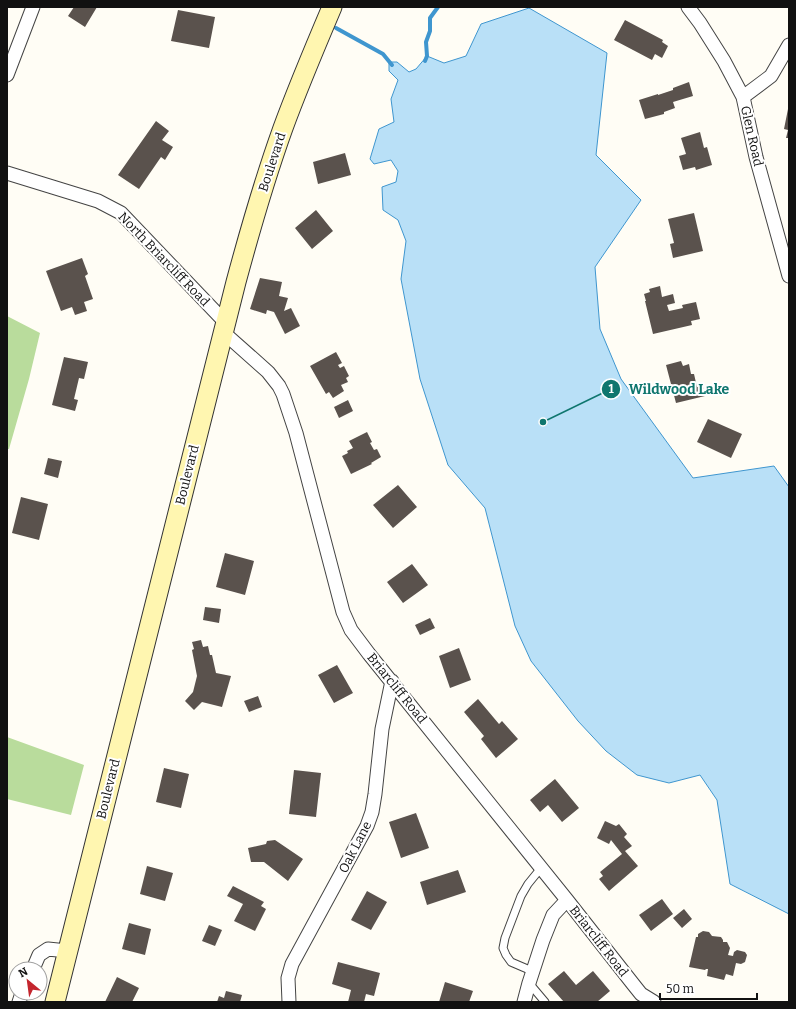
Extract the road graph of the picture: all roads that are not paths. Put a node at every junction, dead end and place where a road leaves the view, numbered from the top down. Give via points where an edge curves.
1 (33, 7) edge
2 (332, 7) edge
3 (688, 7) edge
4 (789, 45) edge
5 (7, 75) edge
6 (744, 97) junction
7 (7, 173) edge
8 (789, 276) edge
9 (224, 327) junction
10 (392, 681) junction
11 (541, 868) junction
12 (567, 900) junction
13 (68, 951) junction
14 (36, 961) edge
15 (531, 977) junction
16 (54, 1002) edge
17 (289, 1002) edge
18 (524, 1002) edge
19 (545, 1002) edge
20 (654, 1002) edge

1 - 5 street
2 - 9 main road, Boulevard via 282,129 257,205
3 - 6 street, Glen Road via 724,61
4 - 6 street via 771,76
6 - 8 street, Glen Road via 756,157
7 - 9 street, North Briarcliff Road via 98,201 122,213
9 - 10 street, Briarcliff Road via 268,372 283,394 298,440 343,612 351,630
9 - 13 main road, Boulevard
10 - 11 street, Briarcliff Road
10 - 17 street, Oak Lane via 382,729 372,812 367,826 292,964 288,978
11 - 12 street, Briarcliff Road
11 - 15 lane via 521,896 503,948 511,962
12 - 15 street via 553,915
12 - 20 street, Briarcliff Road via 641,994
13 - 14 street via 48,949 39,955
13 - 16 main road, Boulevard
15 - 18 street
15 - 19 lane

